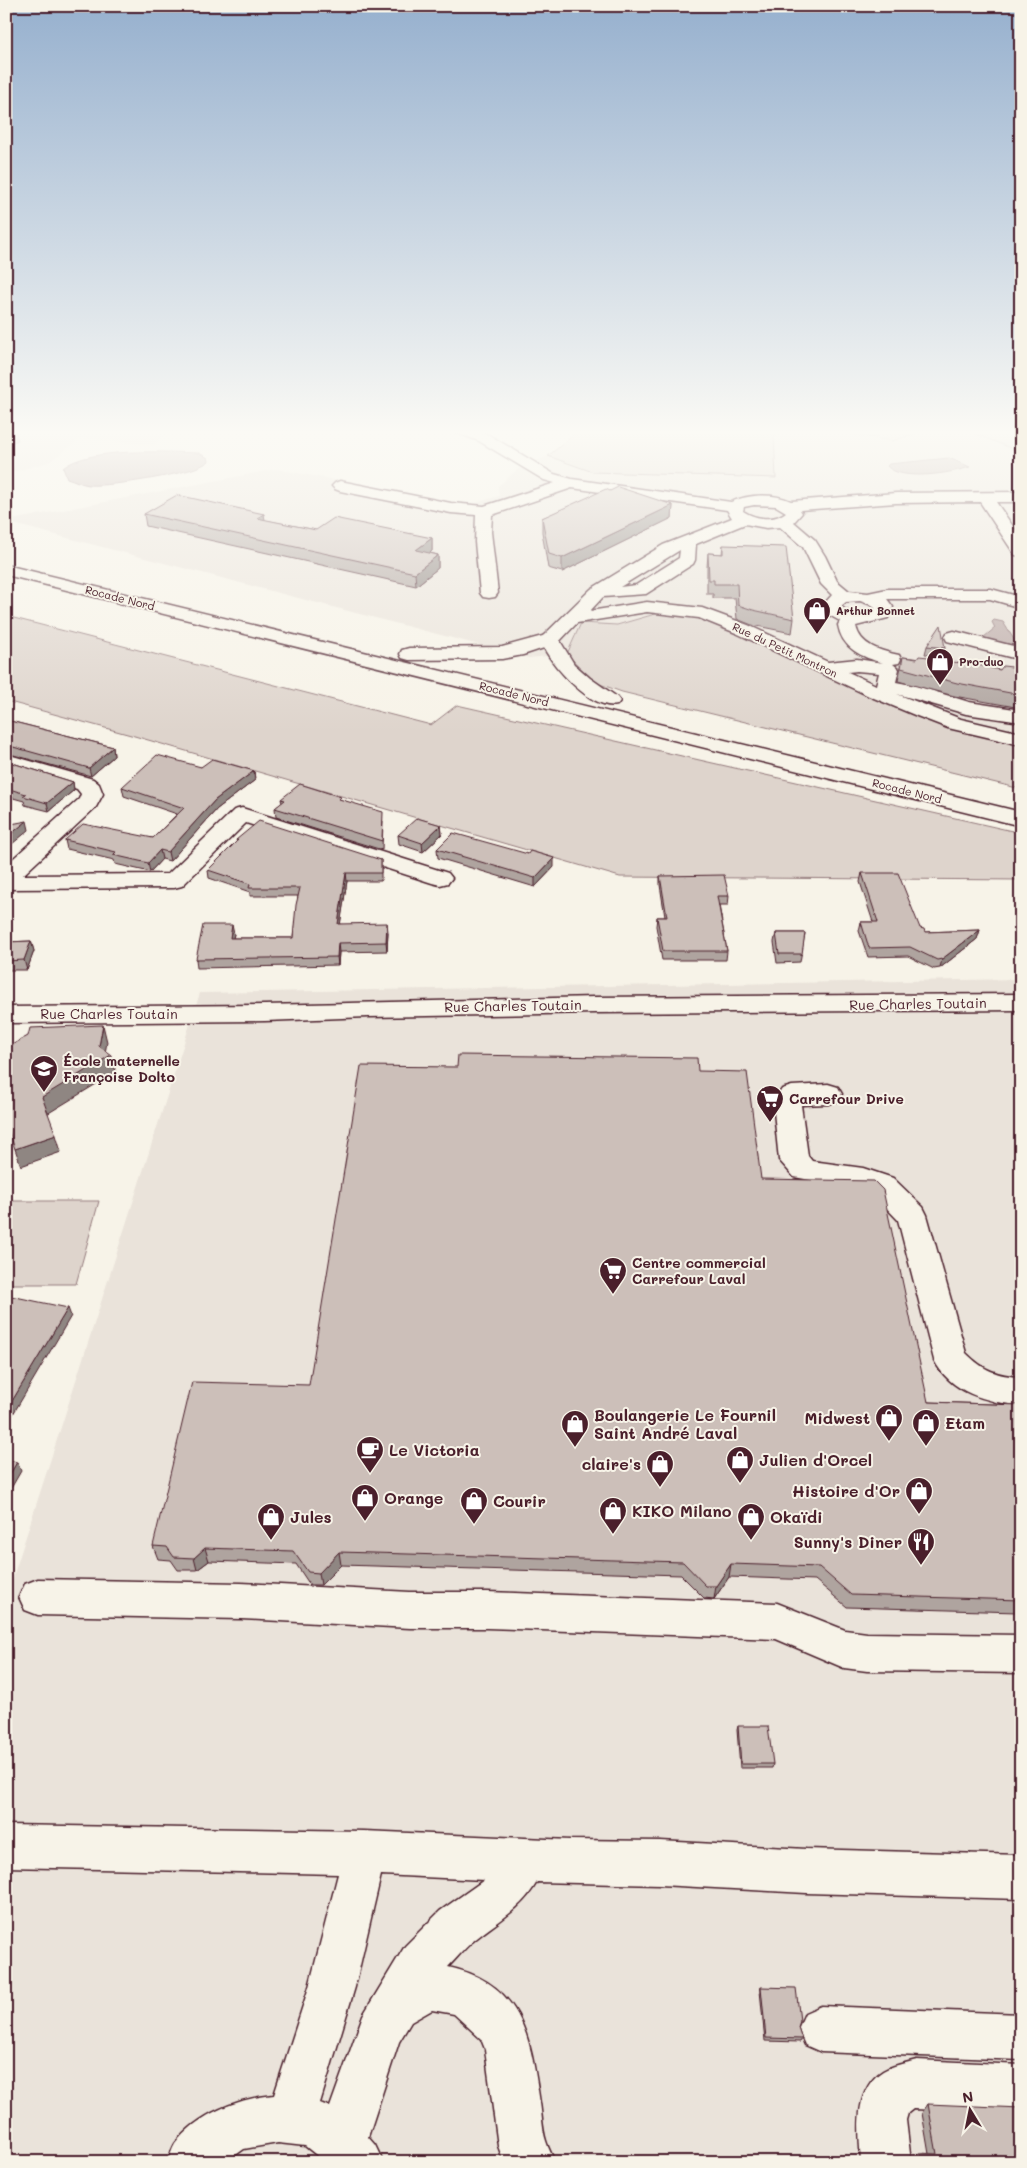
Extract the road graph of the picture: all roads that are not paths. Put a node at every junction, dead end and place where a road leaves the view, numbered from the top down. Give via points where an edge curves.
1 (484, 530) edge
2 (708, 530) edge
3 (798, 530) edge
4 (1007, 530) edge
5 (1021, 551) edge
6 (6, 557) edge
7 (6, 570) edge
8 (489, 593) dead end
9 (1021, 603) edge
10 (847, 610) junction
11 (570, 619) junction
12 (954, 638) dead end
13 (550, 640) junction
14 (409, 654) junction
15 (1021, 654) edge
16 (910, 662) edge
17 (857, 665) junction
18 (824, 668) junction
19 (610, 702) junction
20 (961, 716) junction
21 (1020, 716) edge
22 (1017, 736) edge
23 (6, 760) edge
24 (1019, 814) edge
25 (6, 878) edge
26 (440, 878) dead end
27 (6, 882) edge
28 (1021, 1002) edge
29 (6, 1015) edge
30 (828, 1094) dead end
31 (1021, 1391) edge
32 (38, 1597) dead end
33 (1021, 1654) edge
34 (6, 1846) edge
35 (364, 1853) junction
36 (525, 1860) junction
37 (1021, 1877) edge
38 (395, 2006) junction
39 (822, 2029) dead end
40 (1021, 2037) edge
41 (1021, 2089) edge
42 (290, 2118) junction
43 (350, 2152) edge
44 (192, 2162) edge
45 (530, 2162) edge
46 (886, 2162) edge

1 - 8 street
2 - 11 street via 690,540 687,560 640,590 597,593
3 - 10 street
4 - 5 street
6 - 14 street, Rocade Nord
7 - 24 street, Rocade Nord
9 - 10 street via 991,594 887,594 868,598 884,607 882,614 870,618
10 - 16 street via 847,634 864,650
10 - 17 street via 824,621
11 - 13 street
11 - 18 street, Rue du Petit Montron via 647,607 705,609
12 - 15 street
13 - 14 street via 502,653
13 - 19 street via 556,656 575,676
14 - 19 street, Rocade Nord
17 - 18 street
17 - 20 street via 889,669 886,686 910,690
18 - 20 street, Rue du Petit Montron via 876,692
19 - 24 street, Rocade Nord
20 - 21 street
20 - 22 street, Rue du Petit Montron
23 - 25 street via 85,784 91,788 92,794 88,802
26 - 27 street via 242,814 174,881
28 - 29 street, Rue Charles Toutain
30 - 31 street via 792,1096 787,1102 794,1160 804,1170 863,1179 883,1186 912,1215 951,1360 966,1376 987,1387
32 - 33 street via 777,1621 844,1649
34 - 35 street
35 - 36 street
35 - 42 street via 344,1948 307,2073
36 - 37 street via 660,1862 806,1871
36 - 38 street via 514,1880 501,1894 456,1927 421,1962
38 - 43 street via 379,2031
38 - 45 street via 428,1986 466,1994 498,2023 508,2049 522,2146
39 - 40 street
41 - 46 street via 917,2084 900,2088 887,2100 882,2120
42 - 43 street via 317,2126
42 - 44 street via 252,2122 215,2140

